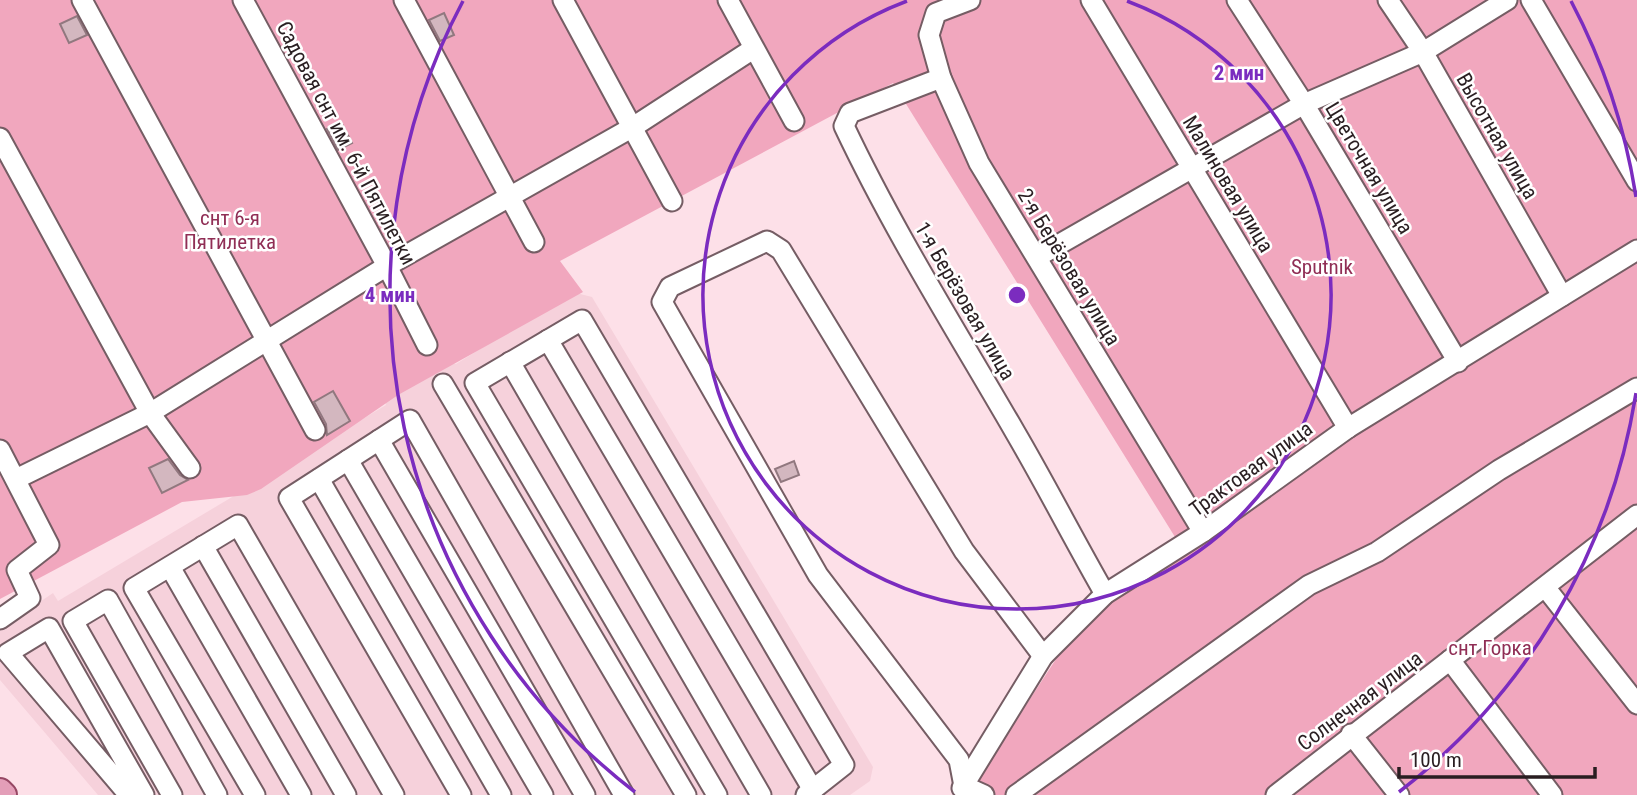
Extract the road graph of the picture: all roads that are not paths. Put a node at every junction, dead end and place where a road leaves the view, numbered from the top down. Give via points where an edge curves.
1 (82, 0) edge
2 (243, 0) edge
3 (404, 0) edge
4 (563, 0) edge
5 (728, 0) edge
6 (970, 0) edge
7 (1091, 0) edge
8 (1237, 0) edge
9 (1388, 0) edge
10 (1507, 0) edge
11 (1531, 0) edge
12 (753, 49) junction
13 (1423, 52) junction
14 (941, 78) junction
15 (1304, 104) junction
16 (794, 121) dead end
17 (633, 127) junction
18 (0, 138) edge
19 (1190, 166) junction
20 (1637, 181) edge
21 (509, 197) junction
22 (672, 201) dead end
23 (534, 242) dead end
24 (1637, 250) edge
25 (1037, 257) junction
26 (387, 265) junction
27 (1562, 296) junction
28 (267, 340) junction
29 (548, 340) junction
30 (427, 345) dead end
31 (510, 362) junction
32 (1458, 362) junction
33 (443, 384) dead end
34 (1637, 388) edge
35 (150, 413) junction
36 (1348, 428) junction
37 (315, 430) dead end
38 (379, 440) junction
39 (0, 450) edge
40 (348, 460) junction
41 (190, 468) dead end
42 (318, 479) junction
43 (16, 480) junction
44 (1637, 515) edge
45 (1203, 532) junction
46 (203, 547) junction
47 (170, 567) junction
48 (1545, 587) junction
49 (1105, 594) junction
50 (0, 619) edge
51 (1043, 656) junction
52 (1450, 660) junction
53 (1637, 704) edge
54 (1351, 734) junction
55 (961, 790) edge
56 (0, 791) edge
57 (810, 792) edge
58 (4, 795) edge
59 (129, 795) edge
60 (144, 795) edge
61 (172, 795) edge
62 (217, 795) edge
63 (255, 795) edge
64 (301, 795) edge
65 (346, 795) edge
66 (394, 795) edge
67 (461, 795) edge
68 (501, 795) edge
69 (543, 795) edge
70 (585, 795) edge
71 (624, 795) edge
72 (685, 795) edge
73 (716, 795) edge
74 (761, 795) edge
75 (984, 795) edge
76 (1016, 795) edge
77 (1276, 795) edge
78 (1399, 795) edge
79 (1552, 795) edge

1 - 28 street
2 - 26 street, Садовая снт им. 6-й Пятилетки
3 - 21 street
4 - 17 street
5 - 12 street
6 - 14 street, 2-я Берёзовая улица via 936,13 929,35
7 - 19 street, Малиновая улица
8 - 15 street, Цветочная улица
9 - 13 street, Высотная улица
10 - 13 street
11 - 20 street
12 - 16 street
12 - 17 street
13 - 15 street
13 - 27 street, Высотная улица
14 - 25 street, 2-я Берёзовая улица via 979,163
14 - 49 street, 1-я Берёзовая улица via 850,113 844,126 870,183
15 - 19 street
15 - 32 street, Цветочная улица
17 - 21 street
17 - 22 street
18 - 35 street
19 - 25 street
19 - 36 street, Малиновая улица
21 - 23 street
21 - 26 street
24 - 27 street, Трактовая улица
25 - 45 street, 2-я Берёзовая улица
26 - 28 street
26 - 30 street, Садовая снт им. 6-й Пятилетки
27 - 32 street, Трактовая улица
28 - 35 street
28 - 37 street
29 - 31 street
29 - 57 street
29 - 57 street via 582,320 844,765
31 - 73 street via 475,383
31 - 74 street
32 - 36 street, Трактовая улица
33 - 72 street
34 - 76 street via 1499,470 1377,552 1309,585
35 - 41 street
35 - 43 street
36 - 45 street, Трактовая улица
38 - 40 street
38 - 70 street
38 - 71 street via 410,420
39 - 43 street
40 - 42 street
40 - 69 street
42 - 67 street via 289,498
42 - 68 street
43 - 50 street via 49,545 17,570 30,598
44 - 48 street, Солнечная улица
45 - 49 street, Трактовая улица
46 - 47 street
46 - 65 street
46 - 66 street via 238,525
47 - 63 street via 134,588
47 - 64 street
48 - 52 street, Солнечная улица
48 - 53 street
49 - 51 street, Трактовая улица
51 - 55 street, Трактовая улица
51 - 55 street via 964,551 781,250 767,241 670,287 662,302 818,575 959,760
52 - 54 street, Солнечная улица
52 - 79 street
54 - 77 street, Солнечная улица
54 - 78 street
55 - 75 street
56 - 58 main road
59 - 60 street via 8,653 49,628
61 - 62 street via 73,621 108,600

